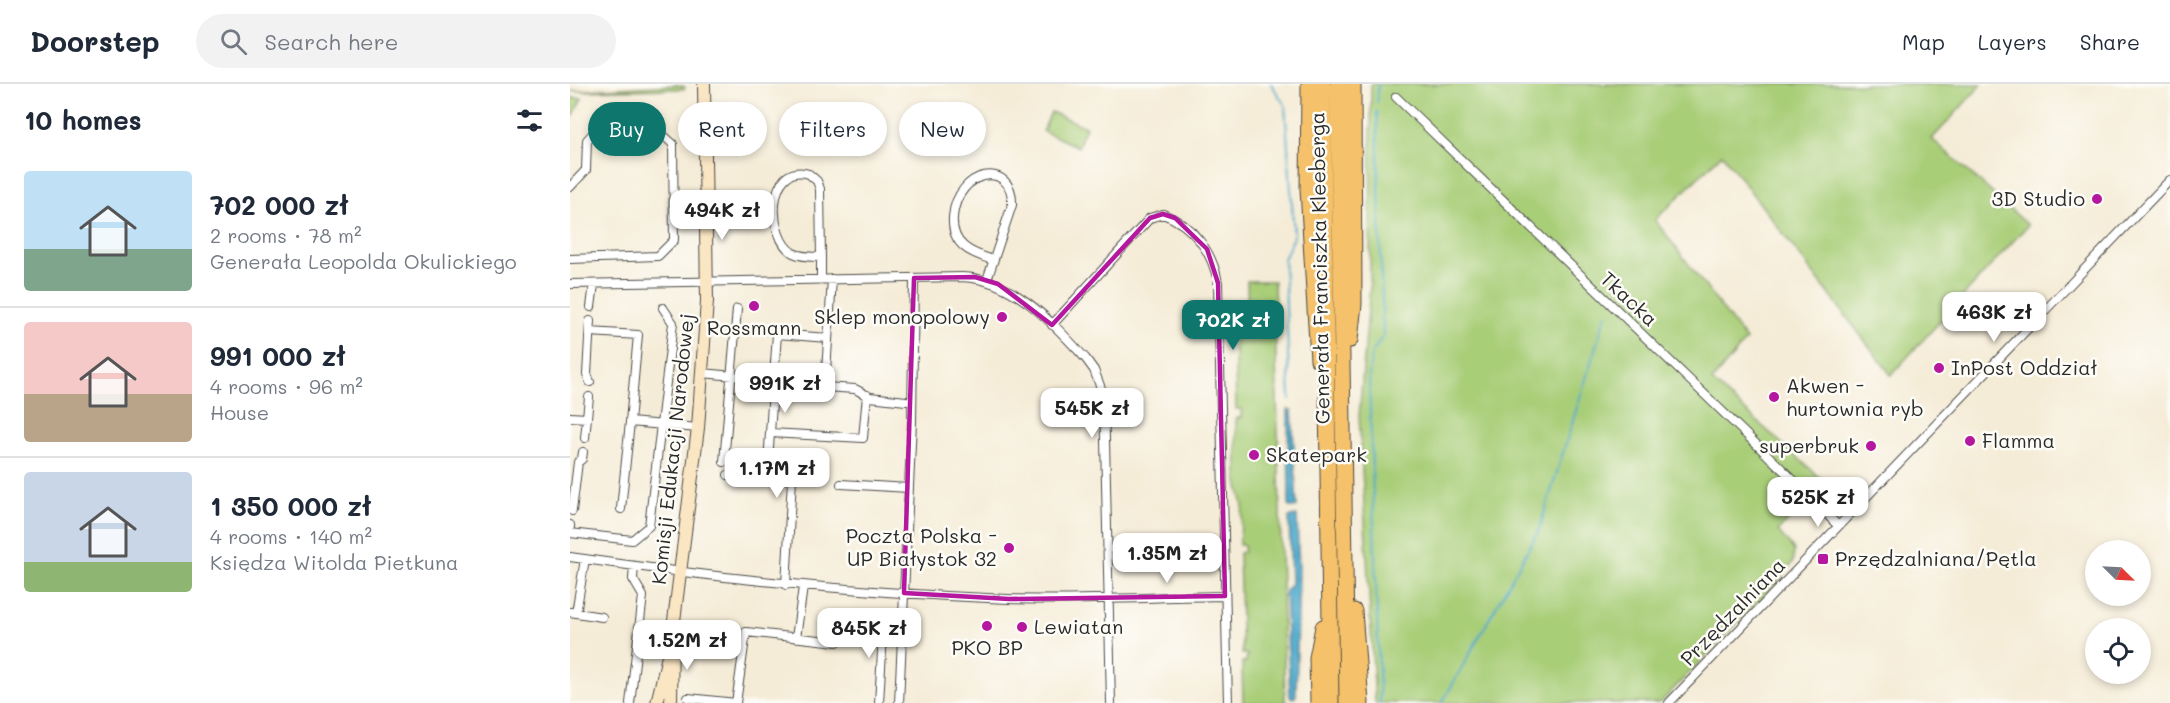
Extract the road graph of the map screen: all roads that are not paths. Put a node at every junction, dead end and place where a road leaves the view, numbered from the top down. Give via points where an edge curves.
1 (704, 84) edge
2 (1309, 84) edge
3 (1323, 84) edge
4 (1338, 84) edge
5 (1353, 84) edge
6 (1396, 97) dead end
7 (1331, 149) junction
8 (2170, 180) edge
9 (570, 187) edge
10 (821, 257) junction
11 (570, 259) edge
12 (993, 260) junction
13 (914, 278) junction
14 (821, 279) junction
15 (832, 279) junction
16 (987, 280) junction
17 (707, 281) junction
18 (570, 284) edge
19 (594, 284) junction
20 (591, 307) dead end
21 (663, 308) dead end
22 (737, 309) dead end
23 (590, 321) dead end
24 (1052, 325) junction
25 (590, 332) junction
26 (828, 338) junction
27 (703, 374) junction
28 (733, 376) junction
29 (774, 380) junction
30 (590, 382) dead end
31 (867, 395) junction
32 (589, 397) dead end
33 (906, 400) dead end
34 (1343, 403) junction
35 (570, 417) edge
36 (587, 418) junction
37 (630, 422) junction
38 (1327, 423) junction
39 (662, 425) junction
40 (698, 428) junction
41 (771, 433) junction
42 (585, 438) dead end
43 (583, 452) dead end
44 (724, 462) dead end
45 (728, 475) dead end
46 (767, 477) junction
47 (841, 484) dead end
48 (909, 488) junction
49 (621, 509) dead end
50 (572, 511) dead end
51 (1838, 526) junction
52 (1344, 528) junction
53 (570, 533) edge
54 (570, 557) edge
55 (585, 559) junction
56 (634, 566) junction
57 (680, 572) junction
58 (786, 585) junction
59 (803, 587) junction
60 (1329, 589) junction
61 (904, 593) junction
62 (1225, 596) junction
63 (1109, 598) junction
64 (573, 613) edge
65 (884, 615) dead end
66 (602, 617) dead end
67 (672, 637) junction
68 (796, 638) junction
69 (837, 642) dead end
70 (693, 700) edge
71 (630, 703) edge
72 (657, 703) edge
73 (671, 703) edge
74 (879, 703) edge
75 (899, 703) edge
76 (1112, 703) edge
77 (1228, 703) edge
78 (1318, 703) edge
79 (1331, 703) edge
80 (1347, 703) edge
81 (1361, 703) edge
82 (1669, 703) edge

1 - 17 street, Komisji Edukacji Narodowej
2 - 38 highway via 1313,314
3 - 7 highway, Generała Franciszka Kleeberga
4 - 7 highway, Generała Franciszka Kleeberga
5 - 34 highway via 1353,304
6 - 51 street, Tkacka
7 - 34 highway, Generała Franciszka Kleeberga
7 - 38 highway, Generała Franciszka Kleeberga
8 - 51 street, Przędzalniana
9 - 11 street via 586,170 586,140 597,129 655,128 673,144 674,240 658,256
10 - 10 street via 793,253 779,233 776,194 784,177 793,172 809,174 818,184
10 - 14 street
12 - 12 street via 1012,198 1002,180 986,175 962,189 952,223 963,248
12 - 16 street
13 - 15 street
13 - 16 street
13 - 48 street
14 - 15 street
14 - 17 street
15 - 26 street
16 - 24 street via 1019,296
17 - 19 street
17 - 27 street, Komisji Edukacji Narodowej
18 - 19 street
19 - 20 street
21 - 39 street via 673,323
22 - 28 street
23 - 25 street
24 - 62 street via 1150,218 1163,214 1175,218 1207,249 1218,283
24 - 63 street via 1086,359 1104,396
25 - 30 street
25 - 37 street via 638,335
26 - 29 street via 777,334
26 - 31 street via 825,387 855,388
27 - 28 street
27 - 40 street, Komisji Edukacji Narodowej
28 - 29 street
28 - 44 street
29 - 41 street
31 - 33 street
31 - 41 street via 863,438
32 - 36 street
34 - 52 highway, Generała Franciszka Kleeberga
35 - 36 street
36 - 42 street
37 - 39 street
37 - 49 street
38 - 60 highway, Generała Franciszka Kleeberga
39 - 40 street
39 - 53 street via 650,526 632,540
40 - 57 street, Komisji Edukacji Narodowej
41 - 46 street
43 - 50 street via 578,462
45 - 46 street
46 - 58 street via 792,479
47 - 48 street
48 - 61 street
51 - 82 street, Przędzalniana
52 - 80 highway, Generała Franciszka Kleeberga
52 - 81 highway via 1351,564
54 - 55 street
55 - 56 street
55 - 64 street
56 - 57 street
56 - 71 street via 633,579 643,596
57 - 58 street
57 - 67 street, Komisji Edukacji Narodowej
58 - 59 street
59 - 61 street
59 - 68 street
60 - 78 highway via 1317,658
60 - 79 highway, Generała Franciszka Kleeberga
61 - 63 street via 1010,599
61 - 75 street
62 - 63 street
62 - 77 street
63 - 76 street
64 - 66 street
65 - 74 street
67 - 72 street, Komisji Edukacji Narodowej
67 - 73 street, Komisji Edukacji Narodowej
68 - 69 street
68 - 70 street via 746,632 736,703

